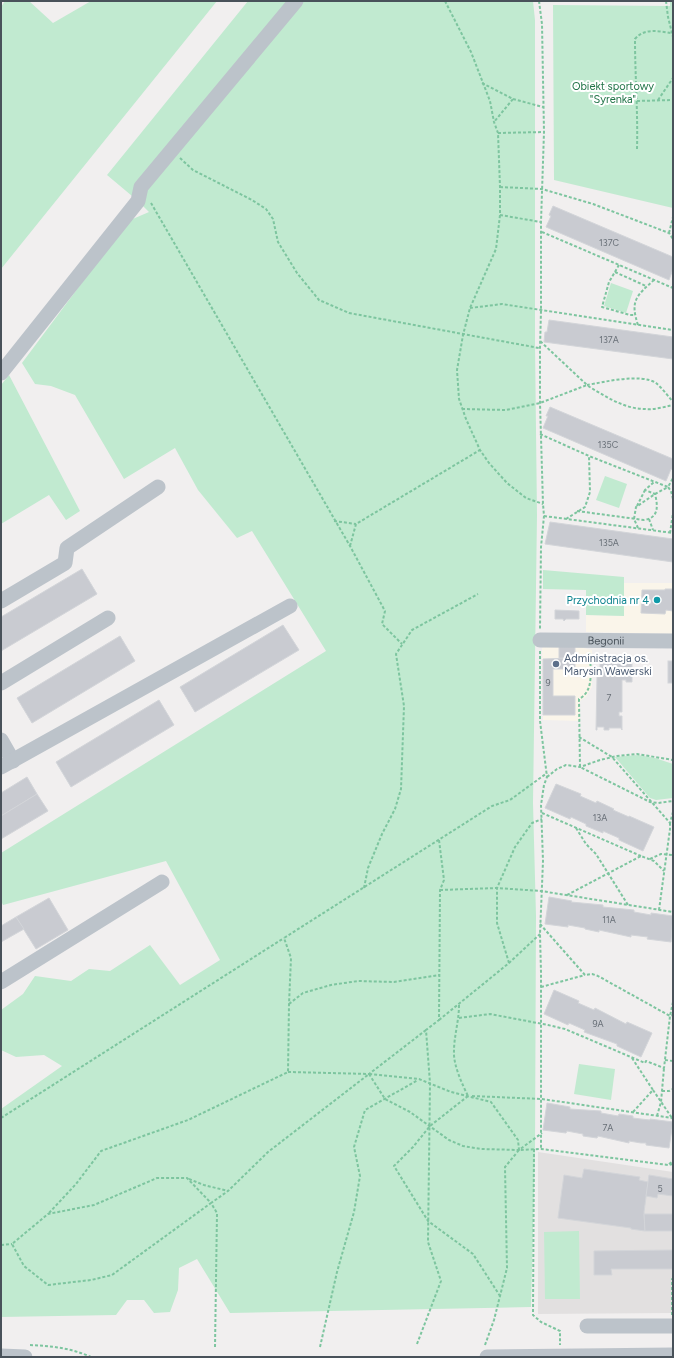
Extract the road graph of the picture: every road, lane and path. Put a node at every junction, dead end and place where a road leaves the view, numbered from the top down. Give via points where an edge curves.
1 (296, 1) edge
2 (445, 1) edge
3 (539, 1) edge
4 (666, 1) edge
5 (671, 33) junction
6 (673, 38) edge
7 (673, 78) edge
8 (482, 83) junction
9 (514, 99) junction
10 (658, 100) junction
11 (673, 100) edge
12 (637, 101) junction
13 (544, 107) junction
14 (494, 122) junction
15 (544, 132) junction
16 (498, 133) junction
17 (637, 149) dead end
18 (172, 150) junction
19 (141, 187) junction
20 (500, 187) junction
21 (542, 190) junction
22 (500, 215) junction
23 (673, 216) edge
24 (541, 222) junction
25 (672, 228) edge
26 (542, 232) junction
27 (669, 233) junction
28 (673, 239) edge
29 (619, 265) junction
30 (615, 272) junction
31 (654, 280) junction
32 (646, 286) junction
33 (673, 288) edge
34 (470, 308) junction
35 (542, 311) junction
36 (635, 315) junction
37 (638, 325) junction
38 (673, 330) edge
39 (463, 335) junction
40 (540, 341) junction
41 (540, 348) junction
42 (1, 373) edge
43 (587, 385) junction
44 (673, 402) edge
45 (540, 403) junction
46 (673, 405) edge
47 (462, 409) junction
48 (540, 434) junction
49 (480, 450) junction
50 (589, 456) junction
51 (673, 478) edge
52 (654, 482) junction
53 (158, 487) dead end
54 (668, 487) junction
55 (645, 490) junction
56 (655, 494) junction
57 (673, 499) edge
58 (543, 504) junction
59 (636, 508) junction
60 (577, 512) junction
61 (673, 513) edge
62 (544, 516) junction
63 (565, 519) junction
64 (634, 519) junction
65 (649, 519) junction
66 (334, 521) junction
67 (356, 524) junction
68 (638, 528) junction
69 (653, 530) junction
70 (672, 533) edge
71 (350, 546) junction
72 (478, 594) dead end
73 (1, 601) edge
74 (290, 606) dead end
75 (108, 618) dead end
76 (540, 640) junction
77 (673, 641) edge
78 (402, 644) junction
79 (591, 649) dead end
80 (1, 683) edge
81 (579, 737) junction
82 (1, 740) edge
83 (612, 757) junction
84 (672, 761) edge
85 (7, 764) edge
86 (580, 767) junction
87 (547, 773) junction
88 (548, 777) junction
89 (673, 801) edge
90 (653, 803) junction
91 (673, 812) edge
92 (542, 813) junction
93 (542, 819) junction
94 (670, 823) junction
95 (575, 827) junction
96 (439, 840) junction
97 (667, 854) junction
98 (673, 855) edge
99 (641, 856) junction
100 (650, 859) junction
101 (664, 871) junction
102 (609, 873) junction
103 (162, 882) dead end
104 (497, 888) junction
105 (364, 889) junction
106 (440, 890) junction
107 (541, 891) junction
108 (566, 895) junction
109 (628, 905) junction
110 (659, 910) junction
111 (673, 912) edge
112 (540, 924) junction
113 (540, 934) junction
114 (284, 938) junction
115 (509, 963) junction
116 (439, 974) junction
117 (585, 975) junction
118 (1, 982) edge
119 (541, 987) junction
120 (673, 1002) edge
121 (289, 1004) junction
122 (459, 1005) junction
123 (672, 1015) edge
124 (459, 1018) junction
125 (439, 1020) junction
126 (541, 1024) junction
127 (426, 1030) junction
128 (631, 1057) junction
129 (665, 1060) junction
130 (673, 1061) edge
131 (664, 1068) junction
132 (288, 1072) junction
133 (369, 1074) junction
134 (419, 1079) junction
135 (430, 1083) junction
136 (673, 1089) edge
137 (653, 1090) junction
138 (662, 1091) junction
139 (468, 1096) junction
140 (385, 1098) junction
141 (542, 1099) junction
142 (661, 1102) junction
143 (633, 1112) junction
144 (657, 1116) junction
145 (1, 1118) edge
146 (672, 1118) edge
147 (430, 1126) junction
148 (542, 1133) junction
149 (534, 1149) junction
150 (541, 1149) junction
151 (519, 1150) junction
152 (673, 1161) edge
153 (673, 1164) edge
154 (668, 1165) junction
155 (188, 1178) junction
156 (228, 1191) junction
157 (212, 1203) junction
158 (48, 1214) junction
159 (428, 1221) junction
160 (1, 1244) edge
161 (12, 1244) junction
162 (673, 1279) edge
163 (500, 1296) junction
164 (672, 1319) edge
165 (587, 1326) dead end
166 (417, 1344) dead end
167 (560, 1344) dead end
168 (53, 1346) dead end
169 (215, 1347) dead end
170 (320, 1347) dead end
171 (485, 1354) edge
172 (673, 1355) edge
173 (1, 1356) edge
174 (652, 1356) edge
175 (25, 1357) edge
176 (90, 1357) edge

1 - 18 street
2 - 8 path via 471,52
3 - 13 path
4 - 5 path
5 - 6 path
5 - 12 path via 646,32 639,34 635,39
7 - 10 path
8 - 9 path
8 - 14 path via 490,101
9 - 13 path
9 - 14 path
10 - 11 path
10 - 12 path
12 - 17 path
13 - 15 path
14 - 16 path
15 - 16 path
15 - 21 path
16 - 20 path
18 - 19 street
18 - 39 path via 193,170 252,200 266,210 273,219 278,242 319,300 350,313
19 - 42 street via 138,201
19 - 66 path
20 - 21 path
20 - 22 path
21 - 24 path
21 - 27 path via 593,204
22 - 24 path
22 - 34 path via 496,249
23 - 25 path
24 - 26 path
25 - 27 path
26 - 29 path
26 - 35 path
27 - 28 path
29 - 30 path
29 - 31 path
30 - 32 path
30 - 36 path via 602,307
31 - 32 path
31 - 33 path
32 - 36 path via 635,302
34 - 35 path via 502,304
34 - 39 path
35 - 37 path
35 - 40 path
36 - 37 path
37 - 38 path
39 - 41 path
39 - 47 path via 457,370
40 - 41 path
40 - 43 path
41 - 45 path
43 - 44 path via 632,379 651,381
43 - 45 path
43 - 46 path via 612,400 634,408 645,410
45 - 47 path via 506,410
45 - 48 path
47 - 49 path
48 - 50 path
48 - 58 path
49 - 58 path via 507,483 526,498
49 - 67 path
50 - 52 path
50 - 60 path via 590,492 585,507
51 - 54 path
52 - 54 path
52 - 55 path
53 - 73 street via 67,548 65,563
54 - 56 path
54 - 57 path
55 - 56 path
55 - 59 path
56 - 59 path
56 - 65 path via 656,513
58 - 62 path
59 - 64 path
60 - 63 path
60 - 64 path
61 - 70 path
62 - 63 path
62 - 76 path
63 - 68 path
64 - 65 path
64 - 68 path
65 - 69 path
66 - 67 path
66 - 71 path
67 - 71 path
68 - 69 path
69 - 70 path
71 - 78 path via 386,611 382,624
72 - 78 path via 412,630
74 - 85 street
75 - 80 street
76 - 77 street, Begonii
76 - 87 path via 540,721
78 - 105 path via 396,654 404,706 401,789 396,810 382,834 368,868
79 - 81 path via 590,687 584,696 579,698
81 - 83 path
81 - 86 path
82 - 85 street
83 - 84 path via 637,754
83 - 86 path
83 - 90 path
86 - 88 path via 566,765 557,768
86 - 90 path
87 - 88 path
87 - 96 path via 510,800 492,806
88 - 92 path via 541,798
89 - 90 path
90 - 94 path
91 - 94 path
92 - 93 path
92 - 95 path
93 - 104 path via 532,823 515,847
93 - 107 path
94 - 97 path
95 - 99 path
95 - 102 path
96 - 105 path
96 - 106 path via 444,880
97 - 98 path
97 - 100 path
97 - 101 path
99 - 100 path
99 - 102 path
100 - 101 path via 659,864
101 - 110 path
102 - 108 path
102 - 109 path
103 - 118 street
104 - 106 path
104 - 107 path
104 - 115 path via 498,923
105 - 114 path
106 - 116 path
107 - 108 path
107 - 112 path
108 - 109 path
109 - 110 path
110 - 111 path
112 - 113 path
112 - 117 path
113 - 115 path
113 - 119 path
114 - 121 path via 291,958
114 - 145 path
115 - 122 path
116 - 121 path via 394,982 358,981 331,985 303,993
116 - 125 path
117 - 119 path
117 - 123 path via 598,976
119 - 126 path
120 - 123 path
121 - 132 path
122 - 124 path
122 - 125 path
123 - 129 path
124 - 126 path via 490,1014
124 - 139 path via 454,1052 460,1080
125 - 127 path
126 - 128 path via 564,1029
126 - 141 path
127 - 133 path
127 - 135 path
128 - 131 path via 645,1064 646,1061
128 - 137 path
129 - 130 path
129 - 131 path
131 - 138 path
132 - 133 path
132 - 158 path via 188,1120 101,1150 76,1184
133 - 134 path
133 - 140 path
133 - 156 path via 268,1152
134 - 135 path
134 - 140 path
135 - 139 path
135 - 147 path
136 - 138 path
137 - 142 path
137 - 143 path
138 - 142 path
139 - 141 path
139 - 147 path
139 - 151 path via 491,1102 518,1140
140 - 147 path
140 - 170 path via 365,1110 354,1148 360,1176 354,1212
141 - 143 path
141 - 148 path
142 - 144 path
142 - 146 path
143 - 144 path
144 - 146 path
147 - 151 path via 449,1140 463,1146
147 - 159 path
147 - 159 path via 413,1148 394,1166
148 - 150 path
148 - 151 path
149 - 150 path
149 - 151 path
149 - 167 path via 533,1315 560,1331
150 - 154 path
151 - 163 path via 505,1167 507,1268
152 - 154 path
153 - 154 path
155 - 156 path
155 - 157 path
155 - 158 path via 157,1178 94,1205
156 - 157 path
157 - 161 path via 112,1275 91,1280 48,1285 24,1266
157 - 169 path via 217,1213
158 - 161 path
159 - 163 path via 473,1254
159 - 166 path via 428,1242 441,1281
160 - 161 path
162 - 164 path
163 - 171 path
164 - 165 street
168 - 176 path
171 - 174 street
172 - 174 street
173 - 175 street

